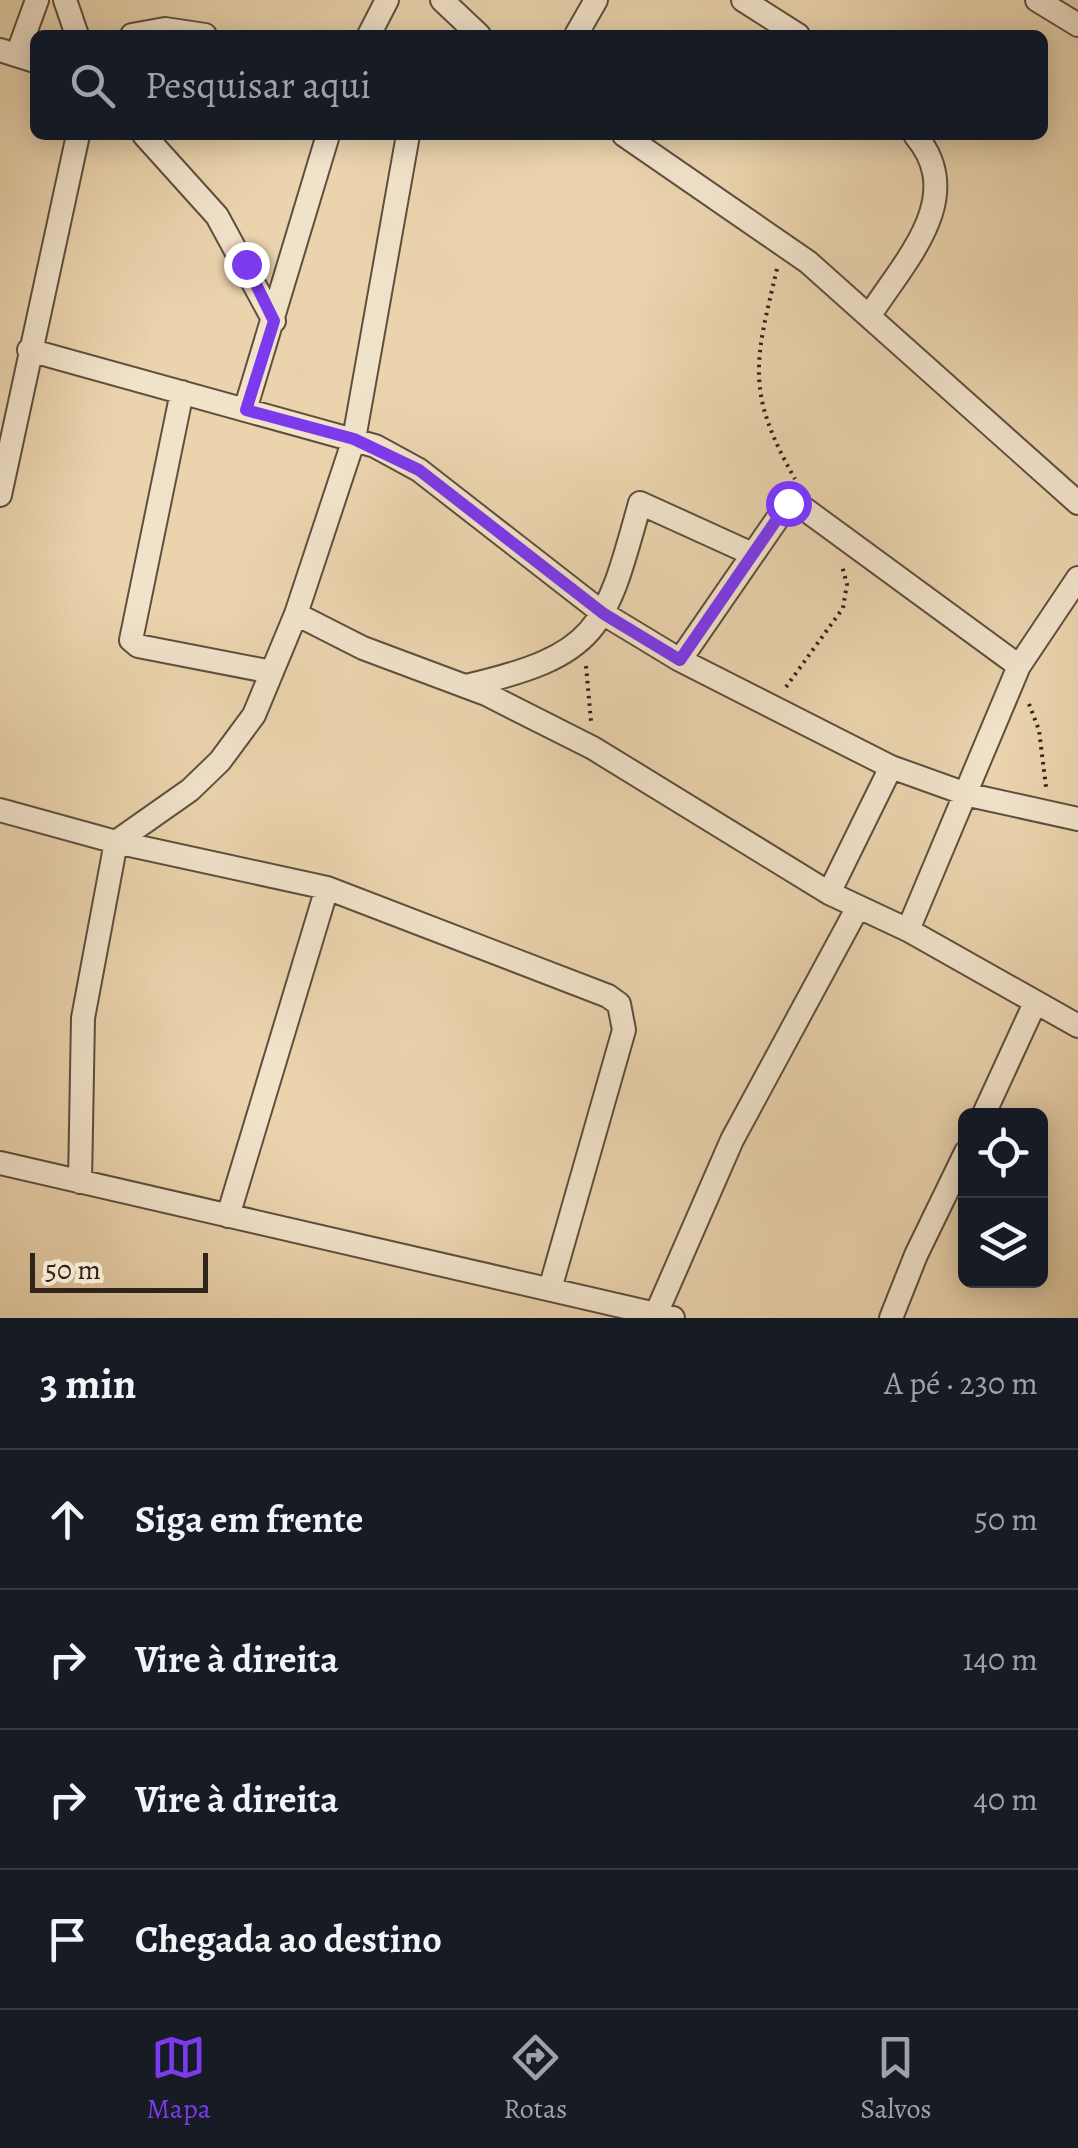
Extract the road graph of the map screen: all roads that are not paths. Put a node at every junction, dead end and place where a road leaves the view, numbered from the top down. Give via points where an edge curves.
1 (37, 0) edge
2 (65, 0) edge
3 (387, 0) edge
4 (442, 0) edge
5 (596, 0) edge
6 (743, 0) edge
7 (1038, 0) edge
8 (1078, 26) edge
9 (75, 30) edge
10 (372, 30) edge
11 (473, 30) edge
12 (579, 30) edge
13 (790, 30) edge
14 (17, 55) edge
15 (77, 140) edge
16 (149, 140) edge
17 (327, 140) edge
18 (407, 140) edge
19 (631, 140) edge
20 (918, 140) edge
21 (870, 315) junction
22 (274, 321) junction
23 (29, 350) junction
24 (182, 392) junction
25 (246, 410) junction
26 (354, 439) junction
27 (0, 495) edge
28 (1078, 503) edge
29 (750, 554) junction
30 (1078, 578) edge
31 (296, 614) junction
32 (604, 614) junction
33 (680, 660) junction
34 (1019, 666) junction
35 (272, 672) junction
36 (466, 686) junction
37 (891, 766) junction
38 (968, 794) junction
39 (0, 810) edge
40 (1078, 820) edge
41 (116, 842) junction
42 (326, 888) junction
43 (829, 893) junction
44 (858, 907) junction
45 (908, 930) junction
46 (1035, 1003) junction
47 (1078, 1026) edge
48 (987, 1108) edge
49 (0, 1163) edge
50 (958, 1168) edge
51 (80, 1182) junction
52 (228, 1216) junction
53 (550, 1289) junction
54 (664, 1316) edge
55 (891, 1318) edge

1 - 14 street
2 - 9 street
3 - 10 street
4 - 11 street
5 - 12 street
6 - 13 street
7 - 8 street
15 - 23 street
16 - 22 street via 217,216
17 - 22 street
18 - 26 street
19 - 21 street via 740,213
20 - 21 street via 936,167 939,190 921,236
21 - 28 street
22 - 25 street
23 - 24 street
23 - 27 street
24 - 25 street
24 - 35 street via 131,640
25 - 26 street
26 - 31 street
26 - 32 street via 419,470
29 - 32 street via 642,502
29 - 33 street
29 - 34 street via 788,503 798,500
30 - 34 street
31 - 35 street
31 - 36 street via 363,648
32 - 33 street
32 - 36 street via 584,641 538,666
33 - 37 street
34 - 38 street
35 - 41 street via 254,715 220,762
36 - 43 street via 593,748
37 - 38 street
37 - 43 street
38 - 40 street
38 - 45 street
39 - 41 street
41 - 42 street
41 - 51 street via 83,1018
42 - 52 street
42 - 53 street via 608,996 624,1012
43 - 44 street
44 - 45 street
44 - 54 street via 732,1140
45 - 46 street
46 - 47 street
46 - 48 street
49 - 51 street
50 - 55 street
51 - 52 street
52 - 53 street
53 - 54 street

